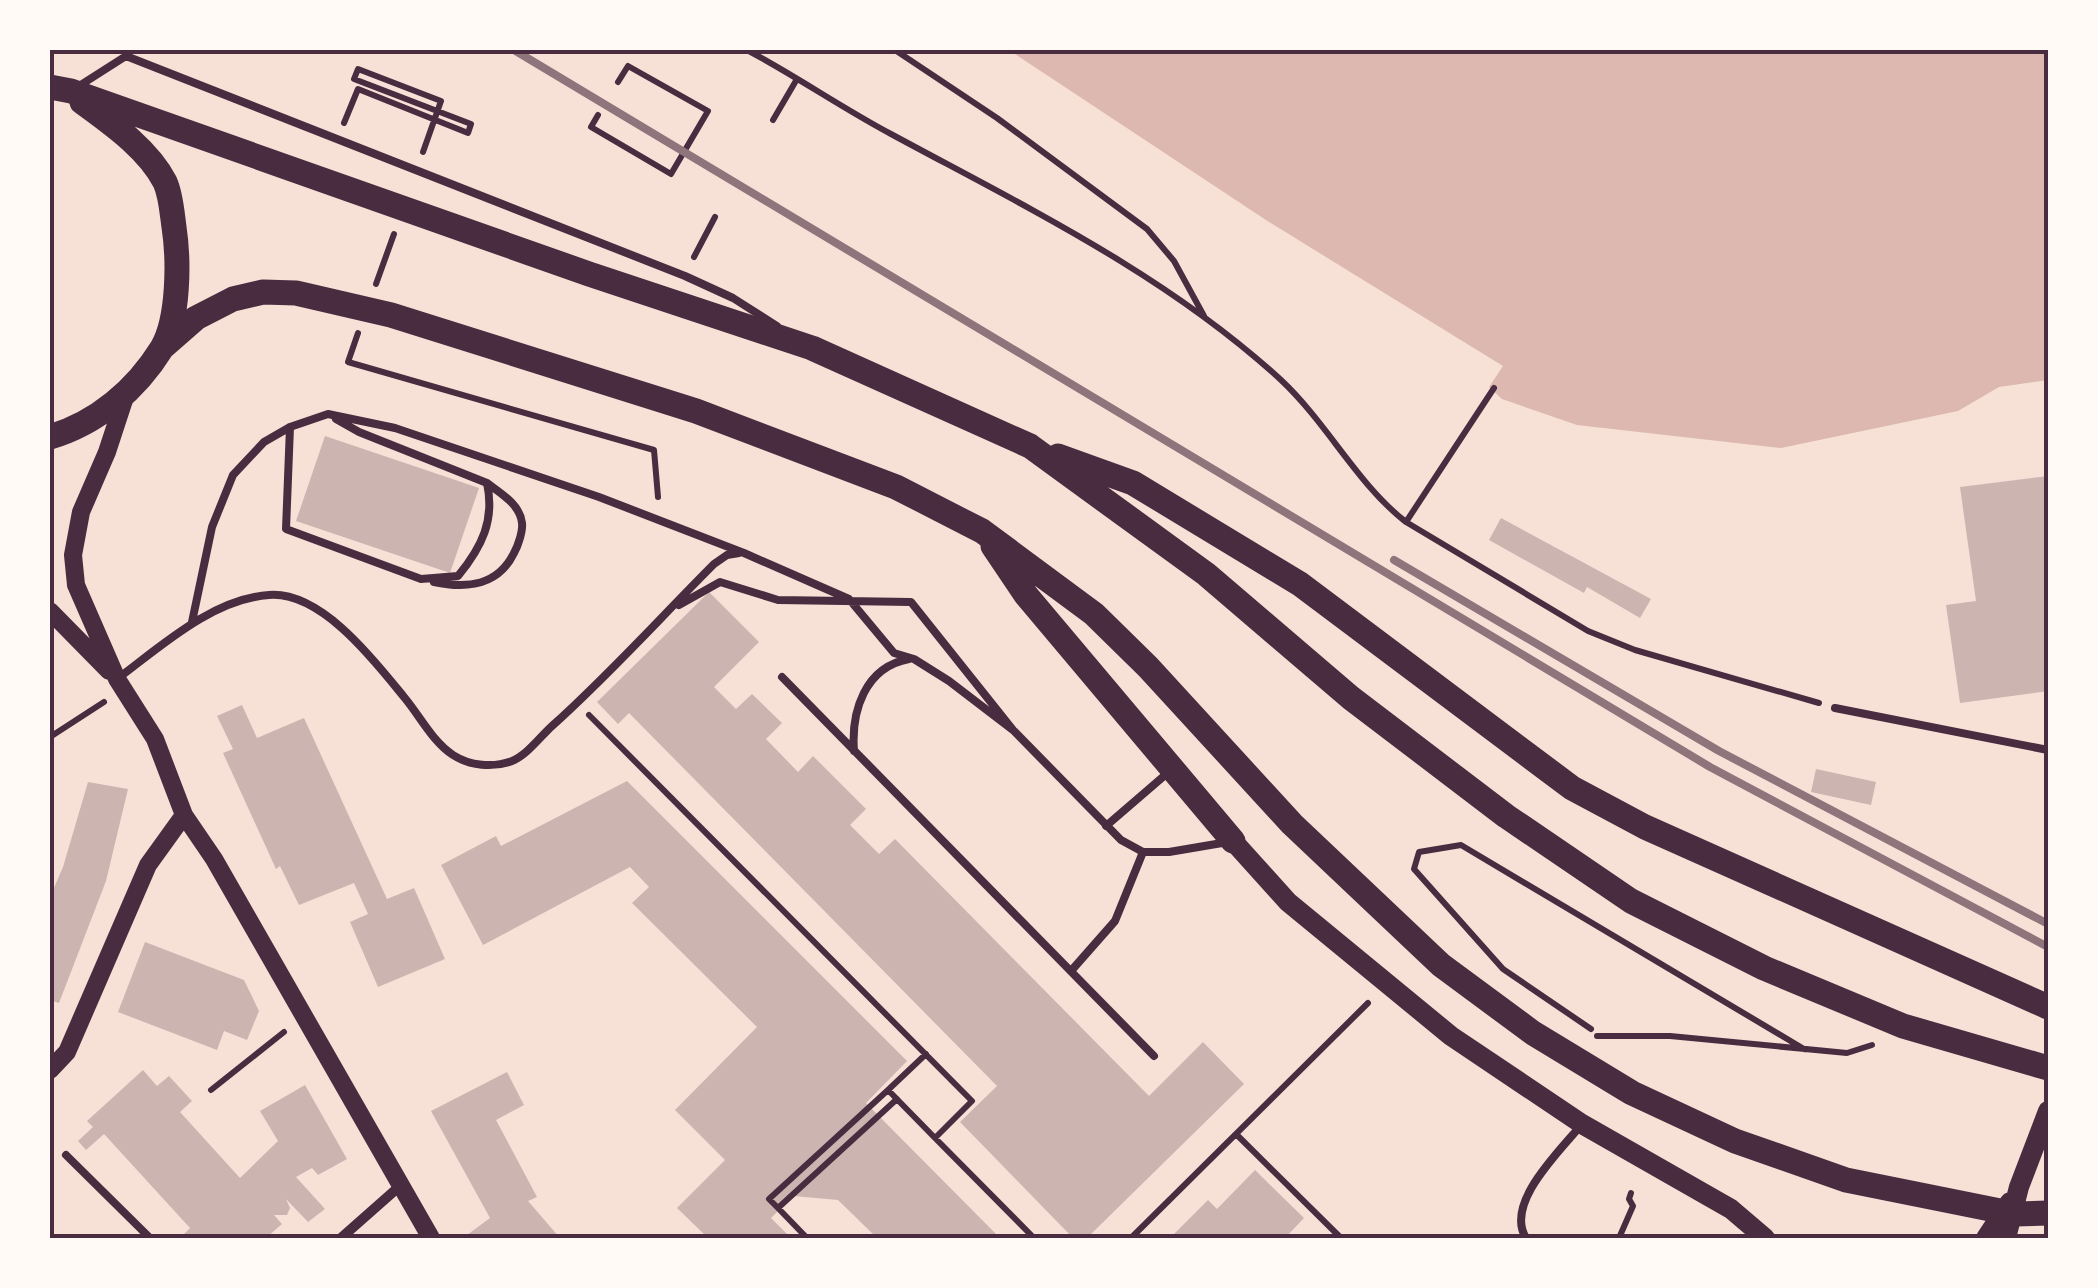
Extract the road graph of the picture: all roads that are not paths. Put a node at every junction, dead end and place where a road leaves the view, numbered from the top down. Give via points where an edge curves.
1 (127, 53) edge
2 (57, 89) edge
3 (164, 346) junction
4 (812, 348) junction
5 (128, 391) junction
6 (328, 414) junction
7 (290, 427) junction
8 (50, 437) edge
9 (1030, 446) junction
10 (487, 483) junction
11 (982, 531) junction
12 (744, 553) junction
13 (421, 579) junction
14 (849, 599) junction
15 (50, 612) edge
16 (192, 622) junction
17 (652, 626) junction
18 (914, 659) junction
19 (782, 677) dead end
20 (117, 679) junction
21 (1835, 708) road end
22 (1013, 730) junction
23 (854, 750) junction
24 (2048, 750) edge
25 (1173, 768) junction
26 (184, 815) junction
27 (1106, 826) junction
28 (1233, 841) junction
29 (1144, 852) junction
30 (1071, 971) junction
31 (2048, 1006) edge
32 (1154, 1056) dead end
33 (52, 1063) edge
34 (2048, 1068) edge
35 (2048, 1112) edge
36 (1582, 1124) junction
37 (66, 1154) dead end
38 (401, 1185) junction
39 (2019, 1187) junction
40 (2048, 1213) edge
41 (150, 1238) edge
42 (341, 1238) edge
43 (431, 1238) edge
44 (1526, 1238) edge
45 (1764, 1238) edge
46 (1986, 1238) edge
47 (2006, 1238) edge

1 - 2 lane
1 - 4 lane via 684,276
2 - 3 main road via 121,132 163,178 178,246
2 - 4 main road
3 - 5 main road
3 - 11 main road via 196,318 233,299 296,293 391,315 728,422 896,488
4 - 9 main road
5 - 8 main road via 73,431
5 - 20 street via 81,512 73,555 76,585
6 - 7 lane
6 - 10 lane
6 - 12 lane via 396,428
7 - 13 lane via 286,530
7 - 16 lane via 264,442 233,475 212,527
9 - 31 main road via 1133,483 1300,584 1572,788
9 - 34 main road via 1206,574 1506,816 1631,901 1764,968 1903,1026
10 - 13 lane via 492,506 469,563 458,576
10 - 13 lane via 511,500 522,523 509,562 476,586
11 - 25 main road via 1026,595
11 - 40 main road via 1094,614 1292,824 1442,964 1533,1033 1632,1093 1736,1141 1846,1180 2016,1214
12 - 14 lane
12 - 17 lane via 714,564
14 - 17 lane via 778,600 720,582
14 - 18 lane via 894,653
14 - 22 lane via 911,602
15 - 20 street
16 - 17 lane via 268,595 308,602 346,632 442,746 456,758 497,765 516,760
16 - 20 lane
18 - 22 lane
18 - 23 lane via 882,672 864,690 852,724
19 - 23 lane
20 - 26 street via 155,738
21 - 24 lane
22 - 27 lane
23 - 30 lane
25 - 27 lane
25 - 28 main road
26 - 33 street via 148,865 67,1052
26 - 38 street
27 - 29 lane
28 - 29 lane
28 - 36 main road via 1288,902 1386,985
29 - 30 lane via 1116,921
30 - 32 lane
35 - 39 main road
36 - 44 lane via 1530,1190 1521,1211
36 - 45 main road via 1731,1209
37 - 41 lane
38 - 42 street
38 - 43 street
39 - 46 main road
39 - 47 main road

